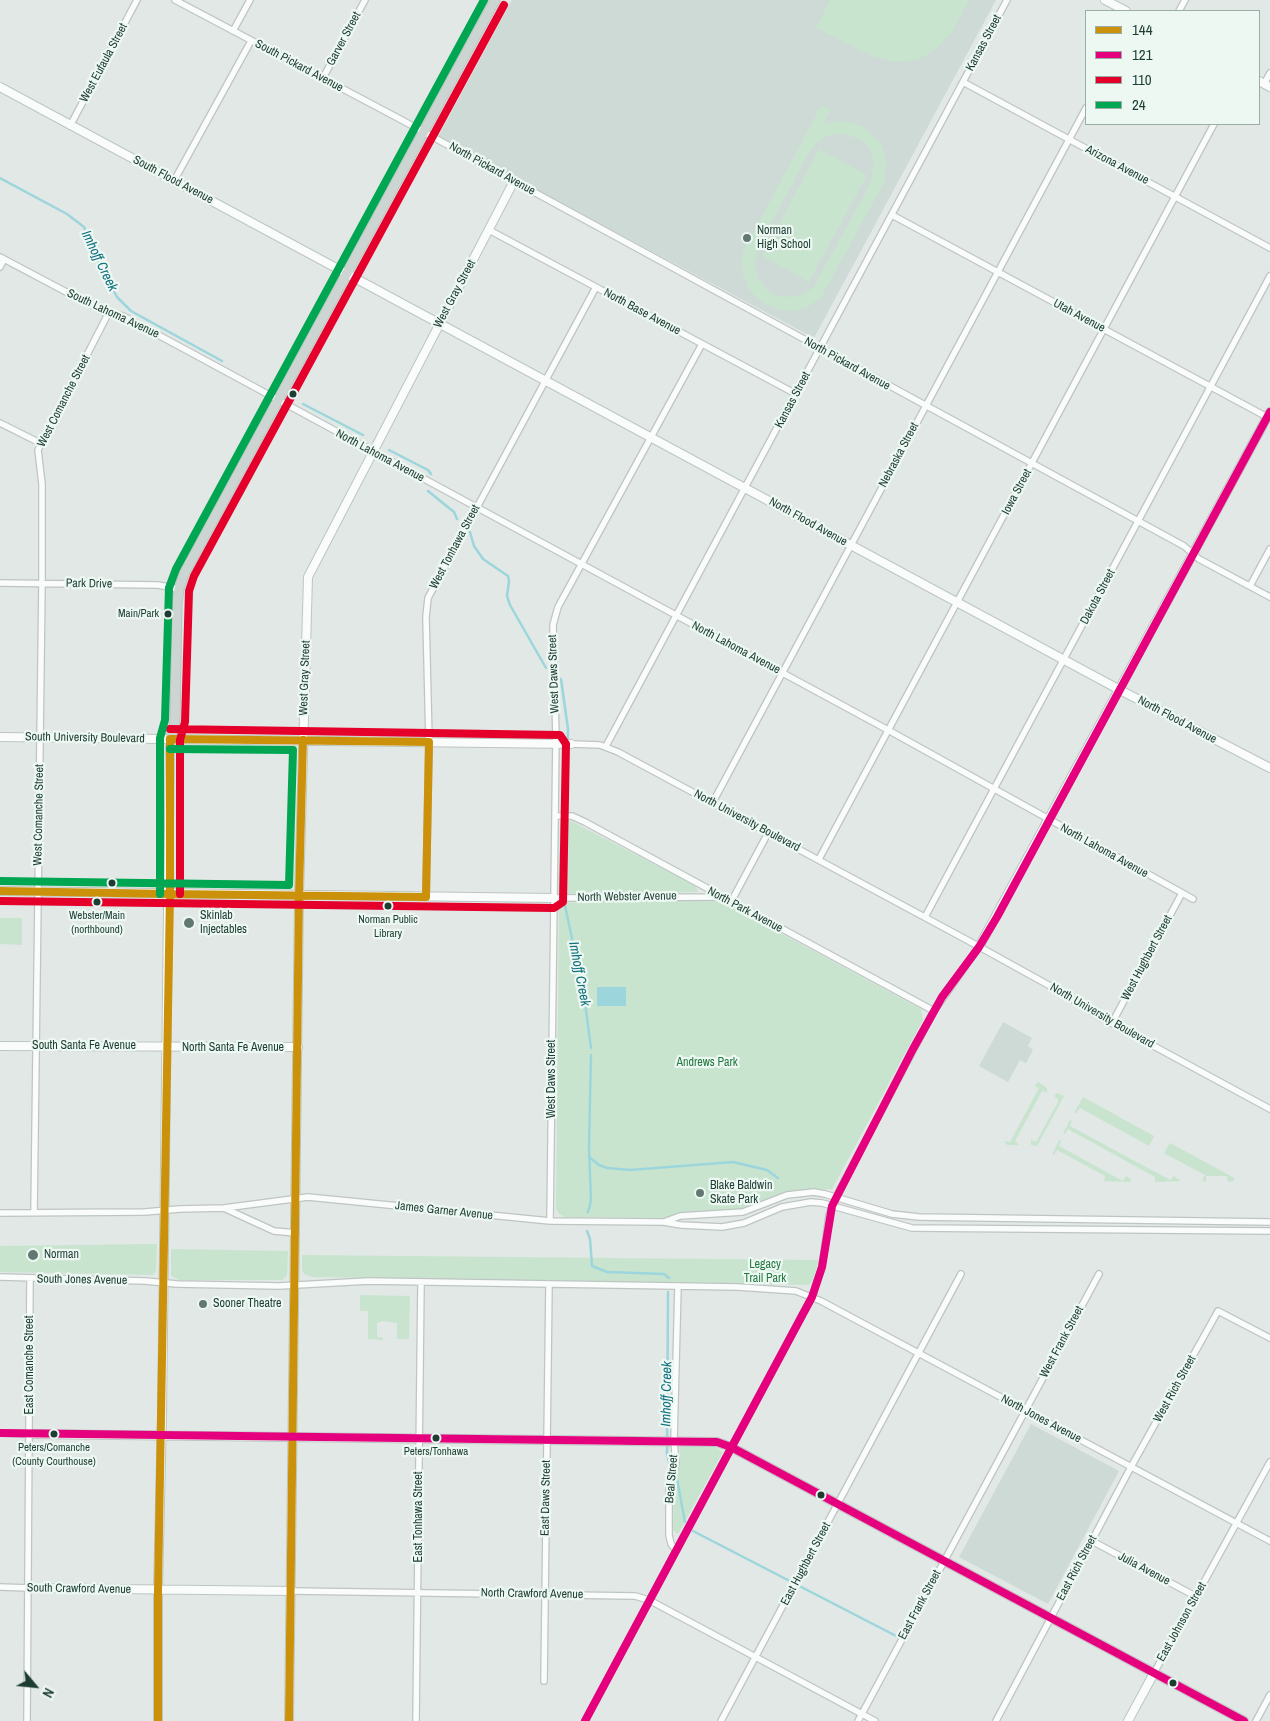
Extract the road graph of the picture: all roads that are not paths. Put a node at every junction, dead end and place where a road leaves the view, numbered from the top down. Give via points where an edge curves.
1 (137, 0) edge
2 (176, 0) edge
3 (250, 0) edge
4 (365, 0) edge
5 (495, 0) edge
6 (1007, 0) edge
7 (1105, 0) edge
8 (1124, 10) edge
9 (233, 31) junction
10 (251, 41) junction
11 (1270, 73) edge
12 (323, 78) junction
13 (963, 82) junction
14 (1264, 84) edge
15 (0, 87) edge
16 (1085, 110) edge
17 (1213, 125) edge
18 (70, 126) junction
19 (423, 132) junction
20 (1069, 140) junction
21 (174, 180) junction
22 (514, 181) junction
23 (1176, 196) junction
24 (892, 215) junction
25 (489, 230) junction
26 (1270, 248) edge
27 (2, 258) edge
28 (0, 267) edge
29 (998, 273) junction
30 (346, 274) junction
31 (1270, 276) edge
32 (596, 287) junction
33 (108, 314) junction
34 (439, 323) junction
35 (1104, 329) junction
36 (702, 344) junction
37 (820, 350) junction
38 (546, 379) junction
39 (1210, 386) junction
40 (796, 394) junction
41 (278, 400) junction
42 (926, 407) junction
43 (1269, 414) edge
44 (0, 423) edge
45 (651, 437) junction
46 (40, 443) junction
47 (372, 451) junction
48 (1032, 464) junction
49 (746, 488) junction
50 (475, 508) junction
51 (1139, 521) junction
52 (851, 546) junction
53 (1270, 549) edge
54 (1193, 553) junction
55 (581, 565) junction
56 (0, 583) edge
57 (42, 583) junction
58 (1250, 586) junction
59 (178, 589) junction
60 (1270, 598) edge
61 (958, 602) junction
62 (675, 616) junction
63 (1064, 659) junction
64 (782, 673) junction
65 (1120, 690) junction
66 (888, 730) junction
67 (0, 737) edge
68 (40, 738) junction
69 (170, 739) junction
70 (303, 740) junction
71 (429, 742) junction
72 (563, 744) junction
73 (606, 746) junction
74 (1270, 768) edge
75 (994, 788) junction
76 (713, 802) junction
77 (555, 816) junction
78 (1050, 820) junction
79 (768, 833) junction
80 (819, 859) junction
81 (0, 891) edge
82 (38, 892) junction
83 (1182, 893) junction
84 (170, 894) junction
85 (299, 895) junction
86 (426, 897) junction
87 (554, 898) junction
88 (724, 898) junction
89 (1193, 899) dead end
90 (731, 902) junction
91 (925, 917) junction
92 (979, 947) junction
93 (934, 1011) junction
94 (1112, 1023) junction
95 (0, 1046) edge
96 (36, 1046) junction
97 (298, 1047) junction
98 (167, 1048) junction
99 (1270, 1109) edge
100 (836, 1197) junction
101 (297, 1198) junction
102 (832, 1206) junction
103 (224, 1208) junction
104 (165, 1210) junction
105 (0, 1213) edge
106 (34, 1213) junction
107 (550, 1221) junction
108 (664, 1222) junction
109 (1270, 1222) edge
110 (1270, 1231) edge
111 (296, 1233) junction
112 (961, 1274) dead end
113 (1099, 1274) dead end
114 (0, 1278) edge
115 (30, 1278) junction
116 (421, 1282) junction
117 (164, 1283) junction
118 (548, 1284) junction
119 (294, 1285) junction
120 (678, 1286) junction
121 (812, 1297) junction
122 (1270, 1338) edge
123 (919, 1353) junction
124 (1025, 1410) junction
125 (0, 1433) edge
126 (30, 1434) junction
127 (162, 1436) junction
128 (294, 1438) junction
129 (419, 1438) junction
130 (546, 1440) junction
131 (672, 1441) junction
132 (731, 1447) junction
133 (1270, 1462) edge
134 (1131, 1467) junction
135 (838, 1504) junction
136 (1237, 1524) junction
137 (1092, 1541) junction
138 (1270, 1541) edge
139 (676, 1550) junction
140 (944, 1561) junction
141 (0, 1588) edge
142 (29, 1588) junction
143 (158, 1590) junction
144 (292, 1591) junction
145 (418, 1593) junction
146 (544, 1595) junction
147 (1197, 1597) junction
148 (649, 1600) junction
149 (1050, 1618) junction
150 (755, 1657) junction
151 (1154, 1673) junction
152 (544, 1681) dead end
153 (1270, 1695) edge
154 (862, 1714) junction
155 (28, 1721) edge
156 (158, 1721) edge
157 (289, 1721) edge
158 (416, 1721) edge
159 (585, 1721) edge
160 (721, 1721) edge
161 (858, 1721) edge
162 (876, 1721) edge
163 (996, 1721) edge
164 (1128, 1721) edge
165 (1244, 1721) edge
166 (1256, 1721) edge

1 - 18 street, West Eufaula Street
2 - 9 street, South Pickard Avenue
3 - 9 street
4 - 12 street, Garver Street
5 - 19 main road
6 - 13 street, Kansas Street
7 - 8 street
9 - 10 street, South Pickard Avenue
10 - 12 street, South Pickard Avenue
10 - 21 street
11 - 14 street
12 - 19 street, South Pickard Avenue
13 - 20 street, Arizona Avenue
13 - 24 street, Kansas Street
15 - 18 street, South Flood Avenue
16 - 20 street, Nebraska Street
17 - 23 street, Iowa Street
18 - 21 street, South Flood Avenue
19 - 22 street, North Pickard Avenue
19 - 30 main road
20 - 23 street, Arizona Avenue
20 - 29 street, Nebraska Street
21 - 30 street, South Flood Avenue
22 - 25 street, West Gray Street
22 - 37 street, North Pickard Avenue
23 - 26 street, Arizona Avenue
23 - 35 street, Iowa Street
24 - 29 street, Utah Avenue
24 - 37 street, Kansas Street
25 - 32 street, North Base Avenue
25 - 34 street, West Gray Street
27 - 28 street
27 - 33 street, South Lahoma Avenue
29 - 35 street, Utah Avenue
29 - 42 street, Nebraska Street
30 - 34 street, North Flood Avenue
30 - 41 main road
31 - 39 street, Dakota Street
32 - 36 street, North Base Avenue
32 - 38 street, West Tonhawa Street
33 - 41 street, South Lahoma Avenue via 123,316
33 - 46 street, West Comanche Street
34 - 38 street, North Flood Avenue
34 - 47 street, West Gray Street
35 - 39 street, Utah Avenue
35 - 48 street, Iowa Street
36 - 40 street, North Base Avenue
36 - 45 street, West Daws Street
37 - 40 street, Kansas Street
37 - 42 street, North Pickard Avenue
38 - 45 street, North Flood Avenue
38 - 50 street, West Tonhawa Street
39 - 43 street, Utah Avenue
39 - 51 street, Dakota Street
40 - 49 street, Kansas Street
41 - 47 street, North Lahoma Avenue
41 - 59 main road
42 - 48 street, North Pickard Avenue
42 - 52 street, Nebraska Street
43 - 54 street
44 - 46 street
45 - 49 street, North Flood Avenue
45 - 55 street, West Daws Street
46 - 57 street, West Comanche Street
47 - 50 street, North Lahoma Avenue
47 - 70 street, West Gray Street via 308,577
48 - 51 street, North Pickard Avenue
48 - 61 street, Iowa Street
49 - 52 street, North Flood Avenue
49 - 62 street, Kansas Street
50 - 55 street, North Lahoma Avenue
50 - 71 street, West Tonhawa Street via 428,598
51 - 54 street, North Pickard Avenue
51 - 63 street, Dakota Street
52 - 61 street, North Flood Avenue
52 - 64 street, Nebraska Street
53 - 58 street
54 - 58 street, North Pickard Avenue
54 - 65 street
55 - 62 street, North Lahoma Avenue
55 - 72 street, West Daws Street via 552,625
56 - 57 street, Park Drive
57 - 59 street, Park Drive via 158,585
57 - 68 street, West Comanche Street
58 - 60 street, North Pickard Avenue
59 - 69 main road via 175,722
61 - 63 street, North Flood Avenue
61 - 66 street, Iowa Street
62 - 64 street, North Lahoma Avenue
62 - 73 street, Kansas Street
63 - 65 street, North Flood Avenue
63 - 75 street, Dakota Street
64 - 66 street, North Lahoma Avenue
64 - 76 street, Nebraska Street
65 - 74 street, North Flood Avenue
65 - 78 street
66 - 75 street, North Lahoma Avenue
66 - 80 street, Iowa Street
67 - 68 street, South University Boulevard
68 - 69 street, South University Boulevard
68 - 82 street, West Comanche Street
69 - 70 street, North University Boulevard
69 - 84 street
70 - 71 street, North University Boulevard
70 - 85 street, West Gray Street
71 - 72 street, North University Boulevard
71 - 86 street, West Tonhawa Street
72 - 73 street, North University Boulevard
72 - 77 street, West Daws Street
73 - 76 street, North University Boulevard
75 - 78 street, North Lahoma Avenue
75 - 91 street, Dakota Street
76 - 79 street, North University Boulevard
77 - 87 street, West Daws Street
77 - 88 street, North Park Avenue via 572,816 585,822
78 - 83 street, North Lahoma Avenue
78 - 92 street
79 - 80 street, North University Boulevard
79 - 90 street
80 - 91 street, North University Boulevard
81 - 82 street, North Webster Avenue
82 - 84 street, North Webster Avenue
82 - 96 street, West Comanche Street
83 - 89 street, North Lahoma Avenue
83 - 94 street, West Hughbert Street
84 - 85 street, North Webster Avenue
84 - 98 street
85 - 86 street, North Webster Avenue
85 - 97 street, West Gray Street
86 - 87 street, North Webster Avenue
87 - 88 street, North Webster Avenue
87 - 107 street, West Daws Street
88 - 90 street, North Park Avenue
90 - 93 street, North Park Avenue
91 - 92 street, North University Boulevard
92 - 93 street
92 - 94 street, North University Boulevard
93 - 100 street
94 - 99 street, North University Boulevard
95 - 96 street, South Santa Fe Avenue
96 - 98 street, South Santa Fe Avenue
96 - 106 street, West Comanche Street
97 - 98 street, North Santa Fe Avenue
97 - 101 street, West Gray Street
98 - 104 street
100 - 102 street
100 - 108 street, James Garner Avenue via 802,1193 781,1197 743,1212 680,1216
100 - 109 street, James Garner Avenue via 892,1214 918,1217
101 - 103 street, James Garner Avenue
101 - 107 street, James Garner Avenue via 352,1200 374,1205
101 - 111 street, West Gray Street
102 - 108 street, James Garner Avenue via 798,1203 734,1226
102 - 110 street, James Garner Avenue via 912,1228
102 - 121 street via 822,1267
103 - 104 street, James Garner Avenue
103 - 111 street, James Garner Avenue via 274,1231
104 - 106 street, James Garner Avenue
104 - 117 street
105 - 106 street, James Garner Avenue
107 - 108 street, James Garner Avenue
111 - 119 street, West Gray Street
112 - 123 street
113 - 124 street, West Frank Street
114 - 115 street, South Jones Avenue
115 - 117 street, South Jones Avenue
115 - 126 street, East Comanche Street
116 - 118 street, South Jones Avenue
116 - 119 street, South Jones Avenue
116 - 129 street, East Tonhawa Street
117 - 119 street, South Jones Avenue
117 - 127 street
118 - 120 street, North Jones Avenue
118 - 130 street, East Daws Street
119 - 128 street, West Gray Street
120 - 121 street, North Jones Avenue via 783,1289
120 - 131 street, Beal Street
121 - 123 street, North Jones Avenue
121 - 132 street
122 - 134 street, West Rich Street via 1218,1311
123 - 124 street, North Jones Avenue
123 - 135 street, East Hughbert Street
124 - 134 street, North Jones Avenue
124 - 140 street, East Frank Street
125 - 126 street
126 - 127 street
126 - 142 street, East Comanche Street
127 - 128 street
127 - 143 street
128 - 129 street
128 - 144 street, West Gray Street
129 - 130 street
129 - 145 street, East Tonhawa Street
130 - 131 street
130 - 146 street, East Daws Street
131 - 132 street via 717,1442
131 - 139 street, Beal Street via 676,1464 671,1480 669,1535
132 - 135 street
132 - 139 street
133 - 136 street, East Johnson Street
134 - 136 street, North Jones Avenue
134 - 137 street, East Rich Street
135 - 140 street
135 - 150 street, East Hughbert Street
136 - 138 street, North Jones Avenue
136 - 147 street, East Johnson Street
137 - 147 street, Julia Avenue
137 - 149 street, East Rich Street
139 - 148 street
140 - 149 street
140 - 154 street, East Frank Street
141 - 142 street, South Crawford Avenue
142 - 143 street, South Crawford Avenue
142 - 155 street, East Comanche Street
143 - 144 street, North Crawford Avenue
143 - 156 street
144 - 145 street, North Crawford Avenue
144 - 157 street, West Gray Street
145 - 146 street, North Crawford Avenue
145 - 158 street, East Tonhawa Street
146 - 148 street, North Crawford Avenue via 628,1595
146 - 152 street, East Daws Street
147 - 151 street, East Johnson Street
148 - 150 street, North Crawford Avenue
148 - 159 street
149 - 151 street
149 - 163 street, East Rich Street
150 - 154 street, North Crawford Avenue
150 - 160 street, East Hughbert Street
151 - 164 street, East Johnson Street
151 - 165 street
153 - 166 street
154 - 161 street, East Frank Street
154 - 162 street, North Crawford Avenue

